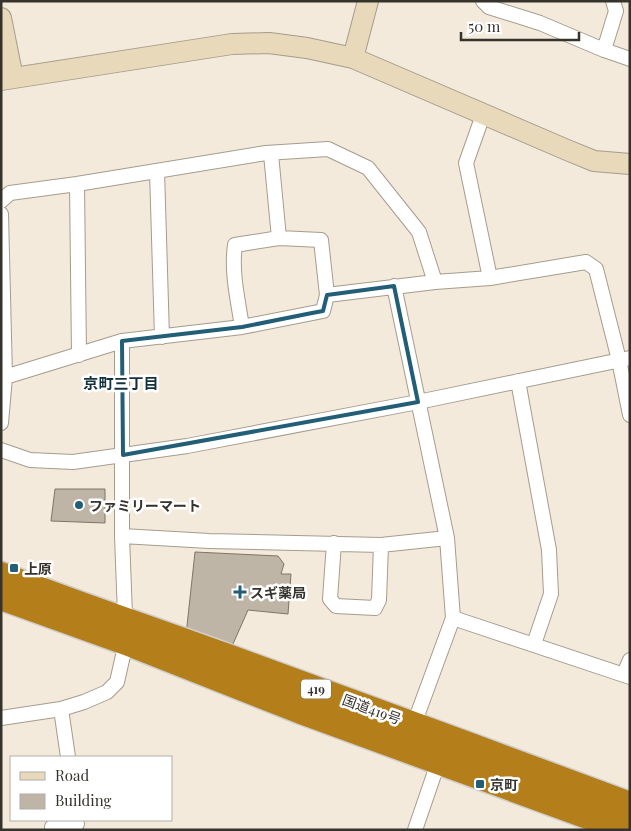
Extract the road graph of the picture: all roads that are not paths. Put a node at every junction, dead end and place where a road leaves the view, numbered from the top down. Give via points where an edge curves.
1 (368, 1) edge
2 (483, 1) edge
3 (613, 1) edge
4 (1, 18) edge
5 (604, 50) junction
6 (352, 58) junction
7 (630, 59) edge
8 (7, 79) edge
9 (483, 115) junction
10 (271, 154) junction
11 (630, 164) edge
12 (157, 171) junction
13 (77, 184) junction
14 (1, 202) edge
15 (1, 214) edge
16 (279, 238) junction
17 (490, 278) junction
18 (435, 282) junction
19 (394, 286) junction
20 (327, 294) junction
21 (242, 327) junction
22 (162, 337) junction
23 (122, 341) junction
24 (79, 355) junction
25 (624, 359) edge
26 (5, 377) junction
27 (518, 381) junction
28 (418, 402) junction
29 (630, 415) edge
30 (1, 423) edge
31 (1, 450) edge
32 (123, 455) junction
33 (122, 536) junction
34 (447, 538) junction
35 (334, 543) junction
36 (381, 544) junction
37 (1, 575) edge
38 (1, 597) edge
39 (453, 618) junction
40 (125, 631) junction
41 (534, 644) junction
42 (630, 660) edge
43 (627, 676) edge
44 (61, 709) junction
45 (1, 718) edge
46 (414, 724) junction
47 (68, 756) edge
48 (439, 760) junction
49 (630, 806) edge
50 (78, 825) edge
51 (52, 827) dead end
52 (415, 830) edge
53 (626, 830) edge

1 - 6 street
2 - 5 street
3 - 5 street via 616,11
4 - 8 street
5 - 7 street
6 - 8 street via 269,43 232,44
6 - 9 street
9 - 11 street via 594,161
9 - 17 street via 466,163
10 - 12 street
10 - 16 street
10 - 18 street via 328,149 368,168 419,232
12 - 13 street
12 - 22 street
13 - 14 street via 10,192
13 - 24 street
15 - 26 street
16 - 20 street via 321,240
16 - 21 street via 235,245 235,276
17 - 18 street
17 - 25 street via 586,262 596,269
18 - 19 street
19 - 20 street
19 - 28 street
20 - 21 street via 322,311
21 - 22 street
22 - 23 street
23 - 24 street
23 - 32 street
24 - 26 street
25 - 27 street
25 - 29 street
26 - 30 street
27 - 28 street
27 - 41 street via 549,550 551,594
28 - 32 street via 188,446
28 - 34 street
31 - 32 street via 30,460 64,462
32 - 33 street
33 - 35 street
33 - 40 street
34 - 36 street
34 - 39 street
35 - 36 street
35 - 36 street via 330,599 336,606 375,608 379,600
37 - 40 highway, 国道419号 / 419
38 - 40 highway, 国道419号 / 419
39 - 41 street
39 - 46 street
40 - 44 street via 117,682 107,692
40 - 46 highway, 国道419号 / 419
40 - 48 highway, 国道419号 / 419 via 301,711
41 - 43 street
42 - 43 street
44 - 45 street
44 - 47 street
46 - 49 highway, 国道419号 / 419
48 - 52 street
48 - 53 highway, 国道419号 / 419
50 - 51 street

